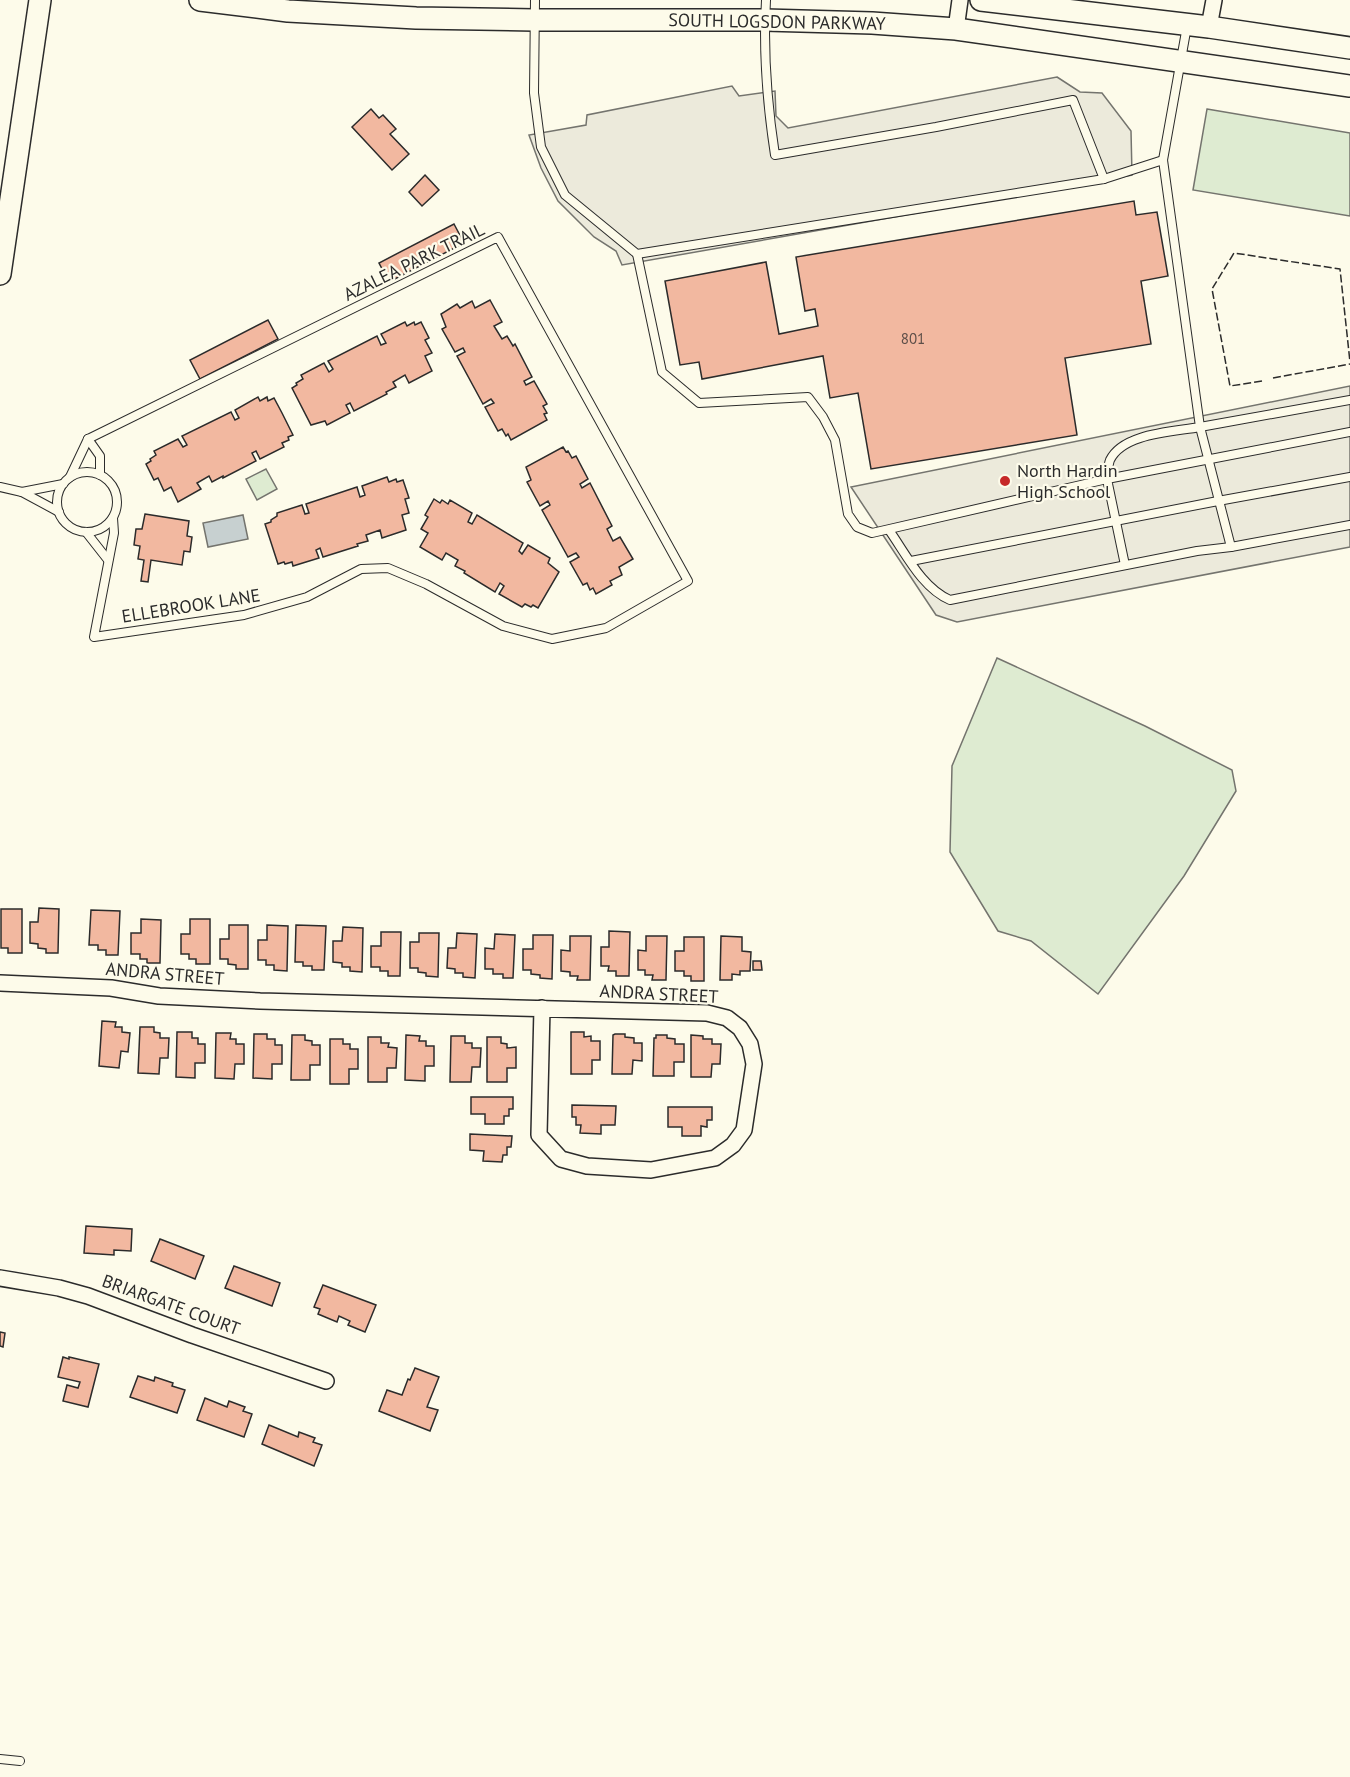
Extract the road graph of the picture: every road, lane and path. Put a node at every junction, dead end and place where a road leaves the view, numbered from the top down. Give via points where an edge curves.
1 (40, 0) edge
2 (200, 0) edge
3 (960, 0) edge
4 (981, 0) edge
5 (1214, 0) edge
6 (535, 10) edge
7 (765, 10) edge
8 (1187, 25) junction
9 (1209, 27) junction
10 (956, 29) junction
11 (1350, 48) edge
12 (1179, 61) junction
13 (1350, 86) edge
14 (1162, 160) junction
15 (1104, 179) junction
16 (637, 254) junction
17 (0, 274) edge
18 (1350, 400) edge
19 (1200, 427) junction
20 (1350, 432) edge
21 (88, 439) junction
22 (1208, 460) junction
23 (100, 475) junction
24 (70, 477) junction
25 (1350, 477) edge
26 (1107, 479) junction
27 (63, 484) junction
28 (0, 487) edge
29 (22, 492) junction
30 (1218, 501) junction
31 (59, 512) junction
32 (113, 518) junction
33 (1117, 520) junction
34 (1350, 525) edge
35 (890, 530) junction
36 (86, 532) junction
37 (1231, 547) junction
38 (108, 560) junction
39 (911, 561) junction
40 (1125, 565) junction
41 (688, 581) joint
42 (0, 983) edge
43 (543, 1008) junction
44 (0, 1278) edge
45 (326, 1381) dead end
46 (0, 1759) edge
47 (20, 1761) dead end

1 - 17 main road
2 - 6 main road, SOUTH LOGSDON PARKWAY via 288,11 416,18
3 - 10 street
4 - 8 main road
5 - 9 street
6 - 7 main road, SOUTH LOGSDON PARKWAY
6 - 16 lane via 534,93 541,147 566,195
7 - 10 main road, SOUTH LOGSDON PARKWAY
7 - 15 lane via 767,102 775,154 1073,100
8 - 9 main road
8 - 12 lane
9 - 11 main road
10 - 12 main road, SOUTH LOGSDON PARKWAY
12 - 13 main road, SOUTH LOGSDON PARKWAY
12 - 14 lane
14 - 15 lane
14 - 19 lane
15 - 16 lane
16 - 35 lane via 662,372 699,403 808,397 835,440 848,514 857,527 872,533
18 - 19 lane
19 - 22 lane
19 - 26 lane via 1125,444 1109,462
20 - 22 lane
21 - 23 lane via 100,456
21 - 24 lane
21 - 41 lane, AZALEA PARK TRAIL via 498,237
22 - 26 lane
22 - 30 lane
23 - 24 lane via 88,472
23 - 32 lane via 116,493
24 - 27 lane
25 - 30 lane
26 - 33 lane
26 - 35 lane
27 - 29 lane
27 - 31 lane via 56,504
28 - 29 lane
29 - 31 lane
30 - 33 lane
30 - 37 lane
31 - 36 lane via 72,528
32 - 36 lane via 102,528
32 - 38 lane
33 - 39 lane
33 - 40 lane
34 - 37 lane
35 - 39 lane
36 - 38 lane
37 - 40 lane
38 - 41 lane, ELLEBROOK LANE via 94,637 244,615 307,597 361,569 388,568 503,626 552,639 606,628
39 - 40 lane via 938,595 950,600
42 - 43 street, ANDRA STREET via 260,1001
43 - 43 street, ANDRA STREET via 539,1135 561,1159 587,1166 651,1170 715,1158 733,1145 744,1130 754,1064 750,1044 740,1028 727,1018 707,1013
44 - 45 street, BRIARGATE COURT via 88,1296
46 - 47 lane

